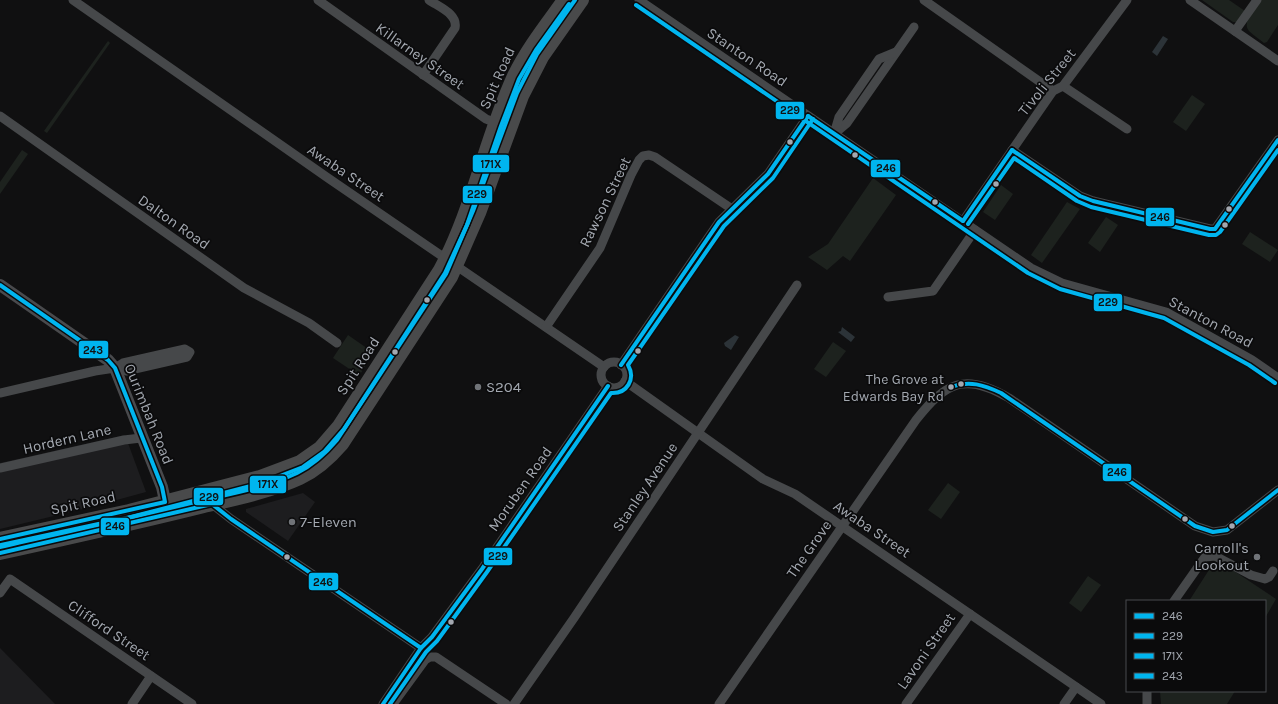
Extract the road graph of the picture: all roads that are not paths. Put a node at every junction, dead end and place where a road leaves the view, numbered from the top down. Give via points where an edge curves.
1 (73, 0) edge
2 (318, 0) edge
3 (429, 0) edge
4 (564, 0) edge
5 (582, 0) edge
6 (639, 0) edge
7 (1127, 0) edge
8 (1190, 0) edge
9 (1257, 0) edge
10 (927, 2) edge
11 (914, 27) dead end
12 (1235, 31) junction
13 (1278, 60) edge
14 (423, 75) junction
15 (1063, 86) junction
16 (1053, 91) junction
17 (0, 116) edge
18 (808, 116) junction
19 (495, 124) junction
20 (510, 128) junction
21 (1127, 129) dead end
22 (834, 134) junction
23 (1278, 140) edge
24 (1012, 150) junction
25 (732, 209) junction
26 (963, 221) junction
27 (975, 230) junction
28 (452, 263) junction
29 (0, 285) edge
30 (797, 285) dead end
31 (888, 297) dead end
32 (546, 327) junction
33 (337, 343) dead end
34 (621, 364) junction
35 (604, 367) junction
36 (115, 368) junction
37 (1278, 378) edge
38 (625, 381) junction
39 (608, 386) junction
40 (0, 393) edge
41 (697, 433) junction
42 (141, 438) junction
43 (0, 468) edge
44 (1278, 490) edge
45 (212, 504) junction
46 (167, 508) junction
47 (842, 526) junction
48 (0, 539) edge
49 (0, 553) edge
50 (1273, 571) dead end
51 (0, 593) edge
52 (1175, 600) edge
53 (970, 614) junction
54 (421, 648) junction
55 (151, 676) junction
56 (1076, 687) junction
57 (1147, 692) edge
58 (132, 704) edge
59 (192, 704) edge
60 (383, 704) edge
61 (393, 704) edge
62 (506, 704) edge
63 (514, 704) edge
64 (719, 704) edge
65 (906, 704) edge
66 (1064, 704) edge
67 (1101, 704) edge
68 (1147, 704) edge

1 - 28 street, Awaba Street
2 - 14 street, Killarney Street
3 - 14 street via 454,17 456,24
4 - 19 highway, Spit Road via 520,65
5 - 20 highway, Spit Road via 535,70
6 - 18 street, Stanton Road
7 - 15 street, Tivoli Street
8 - 12 street
9 - 12 street
10 - 16 street
11 - 22 street via 896,52 879,59 839,117
12 - 13 street
14 - 19 street, Killarney Street
15 - 16 street, Tivoli Street
15 - 21 street
16 - 24 street, Tivoli Street
17 - 33 street, Dalton Road via 244,288 309,323
18 - 22 street, Stanton Road
18 - 25 street via 768,174
19 - 20 street, Killarney Street
19 - 28 highway, Spit Road via 460,224
20 - 28 highway, Spit Road via 479,213
22 - 26 street, Stanton Road
23 - 24 street via 1215,229 1093,202
24 - 26 street, Tivoli Street
25 - 32 street, Rawson Street via 655,156 644,156 631,175 600,248
25 - 34 street via 719,222
26 - 27 street, Stanton Road
27 - 31 street via 933,291
27 - 37 street, Stanton Road via 1050,278 1166,312 1252,360
28 - 32 street, Awaba Street
28 - 45 highway, Spit Road via 451,277 331,457 314,471 281,486
28 - 46 highway, Spit Road via 419,304 342,421 320,448 290,466
29 - 36 main road, Ourimbah Road via 108,360
30 - 41 street, Stanley Avenue
32 - 35 street, Awaba Street
34 - 35 street via 614,362
34 - 38 street via 627,375
35 - 39 street via 602,378
36 - 36 street via 123,363 176,350 185,349 190,352 187,357 126,371
36 - 40 street
36 - 42 main road, Ourimbah Road
38 - 39 street via 620,386
38 - 41 street, Awaba Street
39 - 54 street, Moruben Road via 482,569
41 - 47 street, Awaba Street via 763,479 795,494
41 - 63 street, Stanley Avenue via 692,444
42 - 43 street, Hordern Lane
42 - 46 main road, Ourimbah Road via 162,487
44 - 47 street, The Grove via 1227,530 1213,532 1195,526 1009,398 991,388 962,383 944,391 927,406
45 - 46 highway, Spit Road
45 - 54 street
46 - 48 highway, Spit Road
46 - 49 highway, Spit Road
47 - 53 street, Awaba Street
47 - 64 street, The Grove
50 - 52 street via 1265,579 1250,575 1213,556 1205,557
51 - 55 street, Clifford Street via 10,579
53 - 56 street, Awaba Street
53 - 65 street, Lavoni Street
54 - 60 street, Moruben Road
55 - 58 street
55 - 59 street, Clifford Street
56 - 66 street
56 - 67 street, Awaba Street
57 - 68 street
61 - 62 street via 425,660 430,657 436,657

